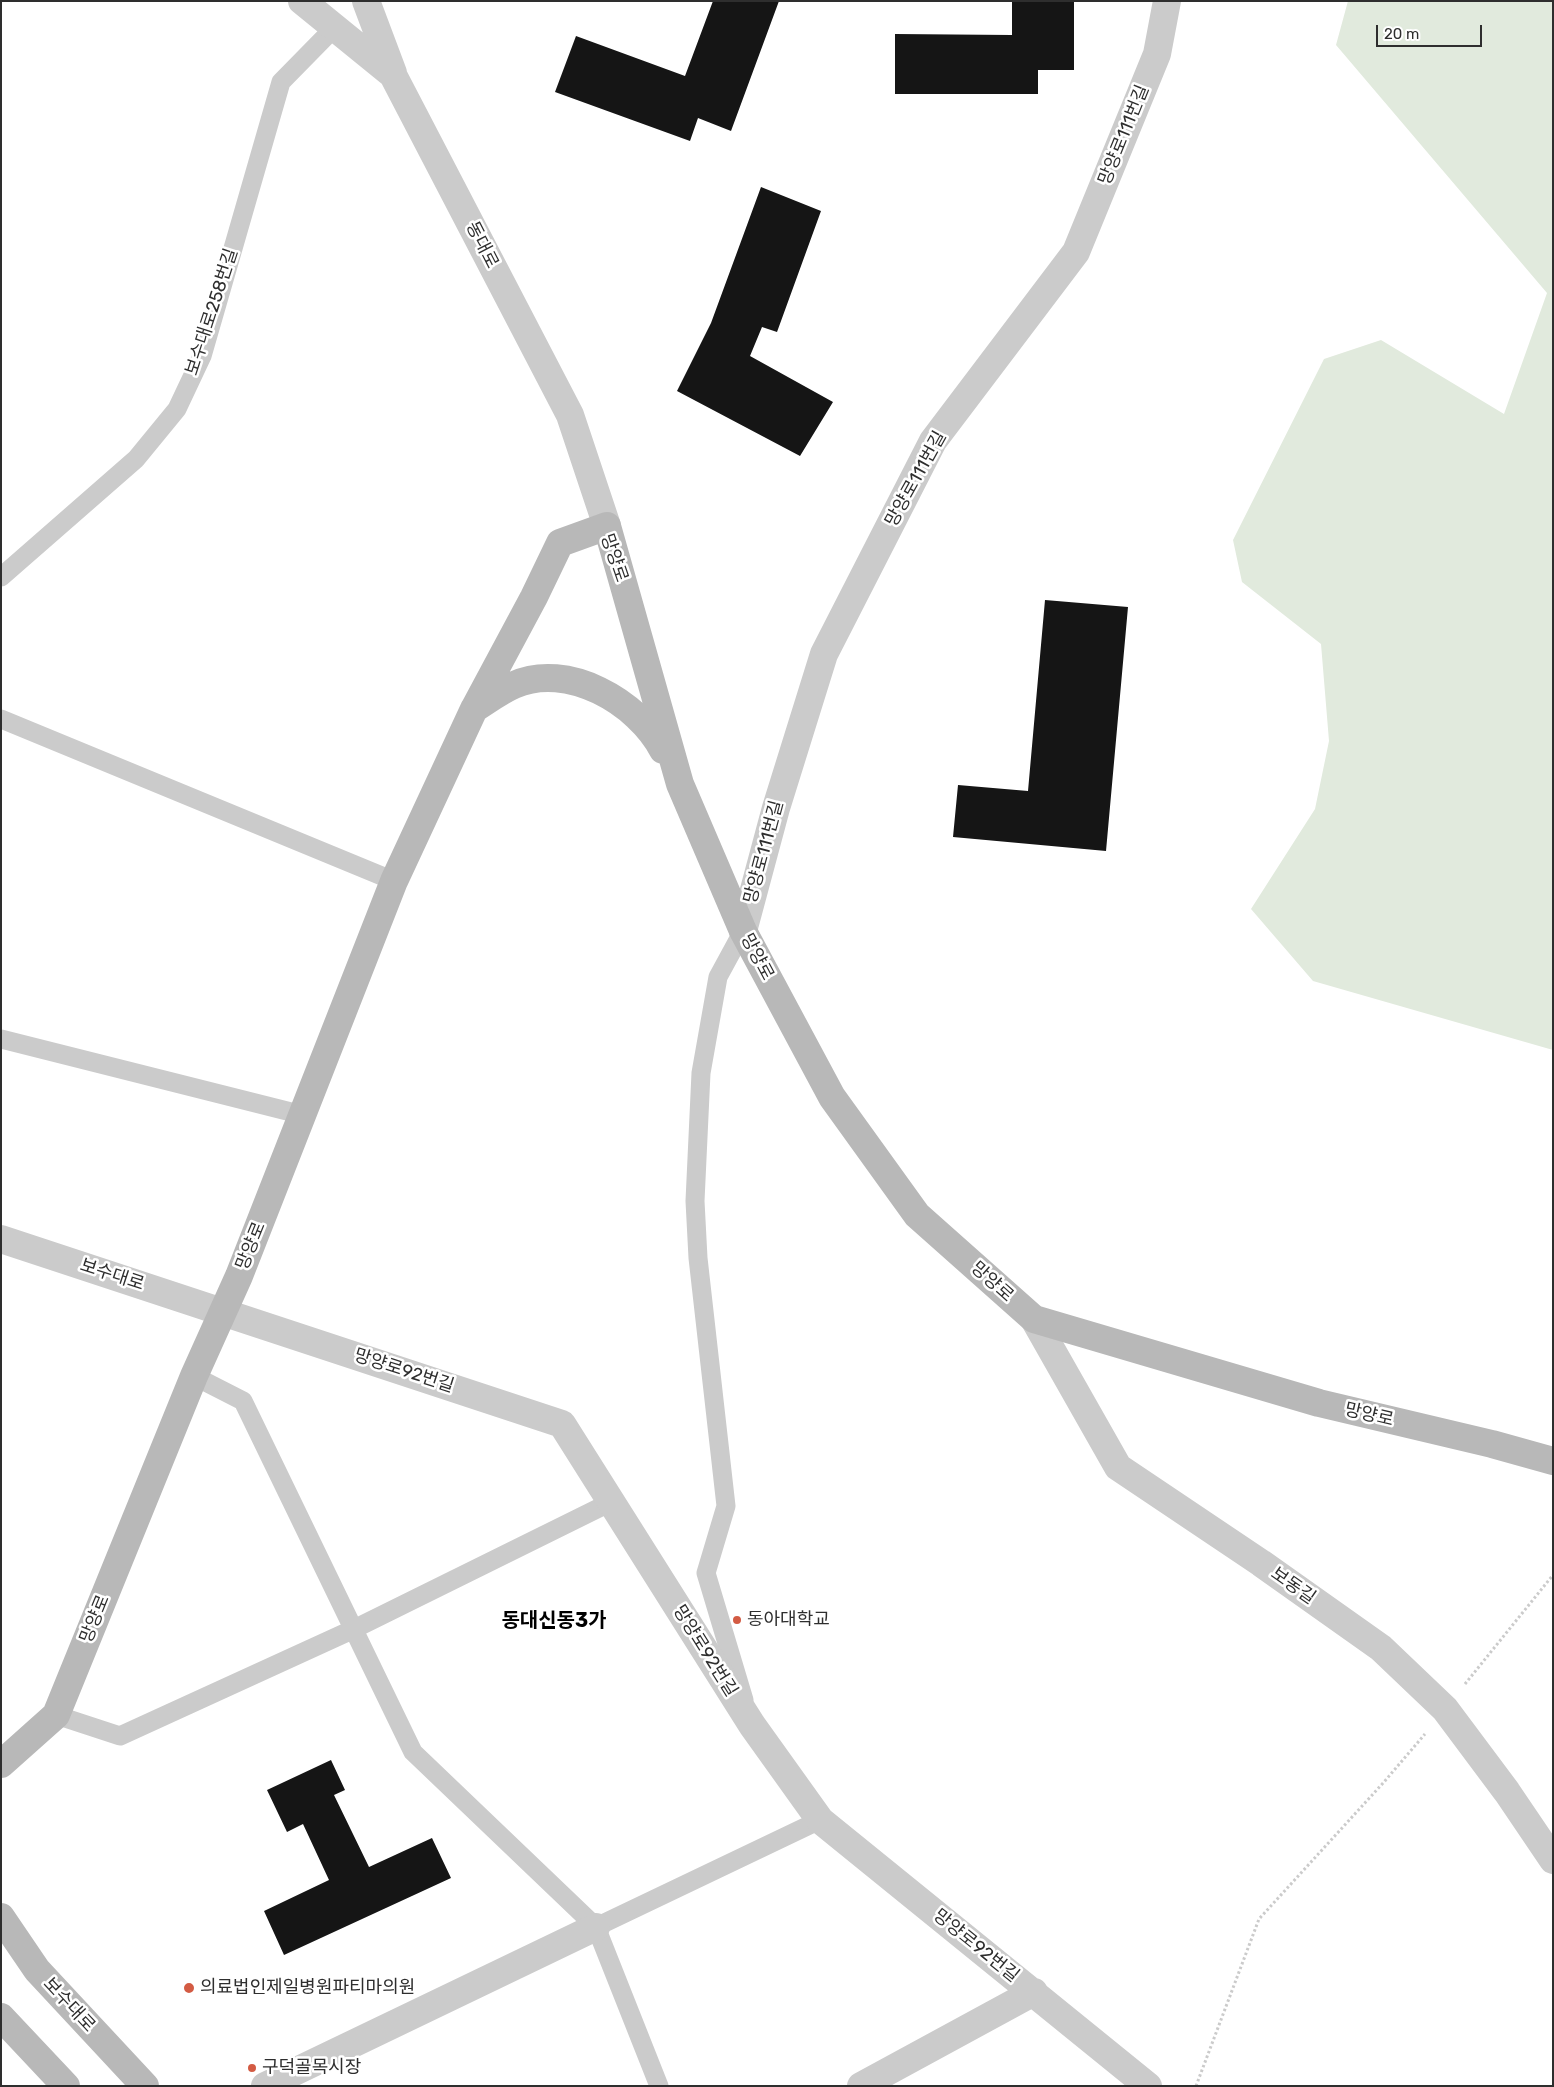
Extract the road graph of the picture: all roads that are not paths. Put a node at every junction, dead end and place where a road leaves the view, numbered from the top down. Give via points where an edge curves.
1 (302, 1) edge
2 (366, 1) edge
3 (1167, 1) edge
4 (334, 28) junction
5 (393, 75) junction
6 (606, 526) junction
7 (1, 577) edge
8 (474, 709) junction
9 (1, 719) edge
10 (680, 784) junction
11 (394, 881) junction
12 (743, 931) junction
13 (1, 1039) edge
14 (304, 1114) junction
15 (1, 1238) edge
16 (223, 1311) junction
17 (1034, 1319) junction
18 (194, 1376) junction
19 (1553, 1461) edge
20 (611, 1502) junction
21 (354, 1629) junction
22 (56, 1715) junction
23 (752, 1725) junction
24 (1, 1764) edge
25 (820, 1820) junction
26 (1553, 1860) edge
27 (1, 1917) edge
28 (596, 1927) junction
29 (1034, 1992) junction
30 (1, 2016) edge
31 (66, 2086) edge
32 (145, 2086) edge
33 (265, 2086) edge
34 (659, 2086) edge
35 (861, 2086) edge
36 (1148, 2086) edge

1 - 4 street, 동대로
2 - 5 street
3 - 12 street, 망양로111번길 via 1157,54 1076,252 933,441 824,654 776,808
4 - 5 street, 동대로
4 - 7 lane, 보수대로258번길 via 281,82 202,356 177,409 136,460
5 - 6 street, 동대로 via 570,415
6 - 8 main road, 망양로 via 560,543
6 - 10 main road, 망양로
8 - 10 main road, 망양로 via 514,684 546,679 597,688 628,708 647,726
8 - 11 main road, 망양로
9 - 11 lane
10 - 12 main road, 망양로
11 - 14 main road, 망양로
12 - 17 main road, 망양로 via 832,1097 917,1215
12 - 23 lane via 718,977 701,1073 695,1201 698,1258 726,1506 706,1573
13 - 14 lane
14 - 16 main road, 망양로
15 - 16 street, 보수대로
16 - 18 main road, 망양로
16 - 20 street, 망양로92번길 via 562,1424
17 - 19 main road, 망양로 via 1319,1403
17 - 26 street, 보동길 via 1118,1467 1381,1648 1445,1709
18 - 21 lane via 244,1401
18 - 22 main road, 망양로
20 - 21 lane
20 - 23 street, 망양로92번길
21 - 22 lane via 120,1736
21 - 28 lane via 413,1752
22 - 24 main road, 망양로
23 - 25 street, 망양로92번길
25 - 28 lane
25 - 29 street, 망양로92번길
27 - 32 main road, 보수대로 via 37,1970
28 - 33 street
28 - 34 lane
29 - 35 street
29 - 36 street, 망양로92번길
30 - 31 main road

